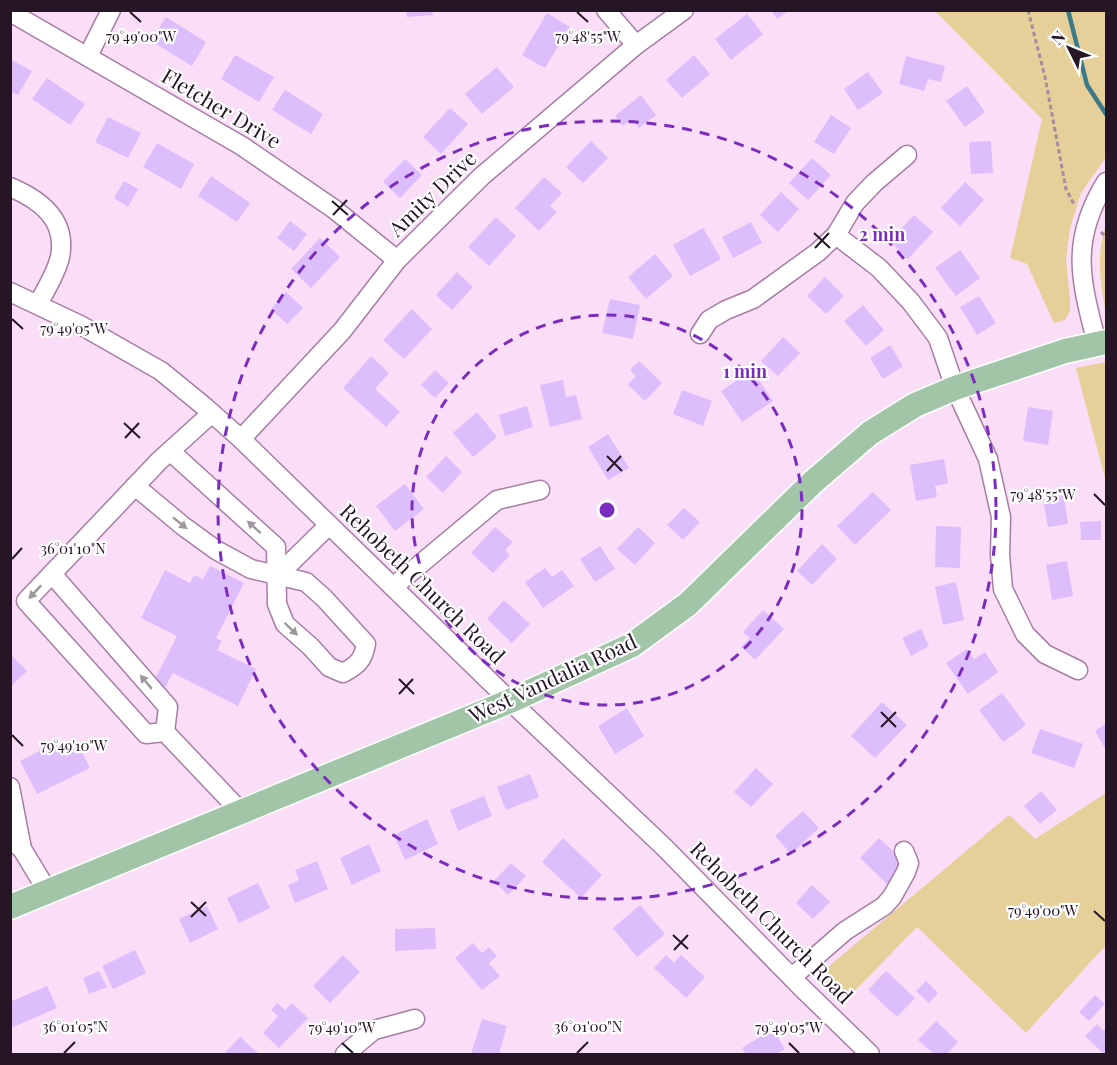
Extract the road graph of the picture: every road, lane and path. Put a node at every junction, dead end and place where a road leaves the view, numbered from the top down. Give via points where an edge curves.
1 (111, 10) edge
2 (606, 10) edge
3 (684, 10) edge
4 (1028, 10) edge
5 (10, 12) edge
6 (636, 45) junction
7 (88, 56) junction
8 (907, 155) dead end
9 (1107, 182) edge
10 (10, 187) edge
11 (1088, 220) junction
12 (836, 235) junction
13 (1107, 237) edge
14 (397, 260) junction
15 (10, 292) edge
16 (38, 304) junction
17 (700, 334) dead end
18 (1102, 343) edge
19 (955, 388) junction
20 (212, 413) junction
21 (241, 439) junction
22 (170, 451) junction
23 (135, 486) junction
24 (540, 490) dead end
25 (329, 525) junction
26 (52, 574) junction
27 (278, 575) junction
28 (393, 587) junction
29 (1078, 670) dead end
30 (510, 701) junction
31 (165, 732) junction
32 (10, 787) edge
33 (241, 812) junction
34 (16, 844) edge
35 (904, 851) dead end
36 (48, 892) junction
37 (10, 907) edge
38 (792, 977) junction
39 (415, 1019) dead end
40 (345, 1054) edge
41 (868, 1054) edge

1 - 7 street
2 - 6 street
3 - 6 street, Amity Drive
4 - 11 path via 1066,189
5 - 7 street, Fletcher Drive
6 - 14 street, Amity Drive via 482,176
7 - 14 street, Fletcher Drive via 243,146 334,209
8 - 12 street via 855,203
9 - 11 street
10 - 16 street via 46,207 61,239 59,259
11 - 13 path
11 - 18 street via 1080,263 1084,294
12 - 17 street via 753,298 709,320
12 - 19 street via 879,268 911,302 938,338
14 - 21 street, Amity Drive via 342,331
15 - 16 street, Rehobeth Church Road
16 - 20 street, Rehobeth Church Road via 161,371
18 - 19 main road, West Vandalia Road via 1065,351
19 - 29 street via 988,459 1001,517 1003,589 1025,634 1046,654
19 - 30 main road, West Vandalia Road via 915,405 870,433 813,482 688,604 632,645
20 - 21 street, Rehobeth Church Road
20 - 22 street
21 - 25 street, Rehobeth Church Road
22 - 23 street
27 -> 22 street via 276,547
23 - 26 street
23 -> 27 street via 216,550 251,569
24 - 28 street via 497,500
25 - 27 street
25 - 28 street, Rehobeth Church Road
31 -> 26 street via 168,708
26 -> 31 street via 26,602 146,734
27 -> 27 street via 277,604 285,624 329,667 343,673 353,668 364,656 366,644 306,582
28 - 30 street, Rehobeth Church Road
30 - 33 main road, West Vandalia Road
30 - 38 street, Rehobeth Church Road via 665,848
31 - 33 street
32 - 34 street
33 - 36 main road, West Vandalia Road
34 - 36 street
35 - 38 street via 909,863 906,872 884,906 845,931
36 - 37 main road, West Vandalia Road
38 - 41 street, Rehobeth Church Road
39 - 40 street via 374,1030

